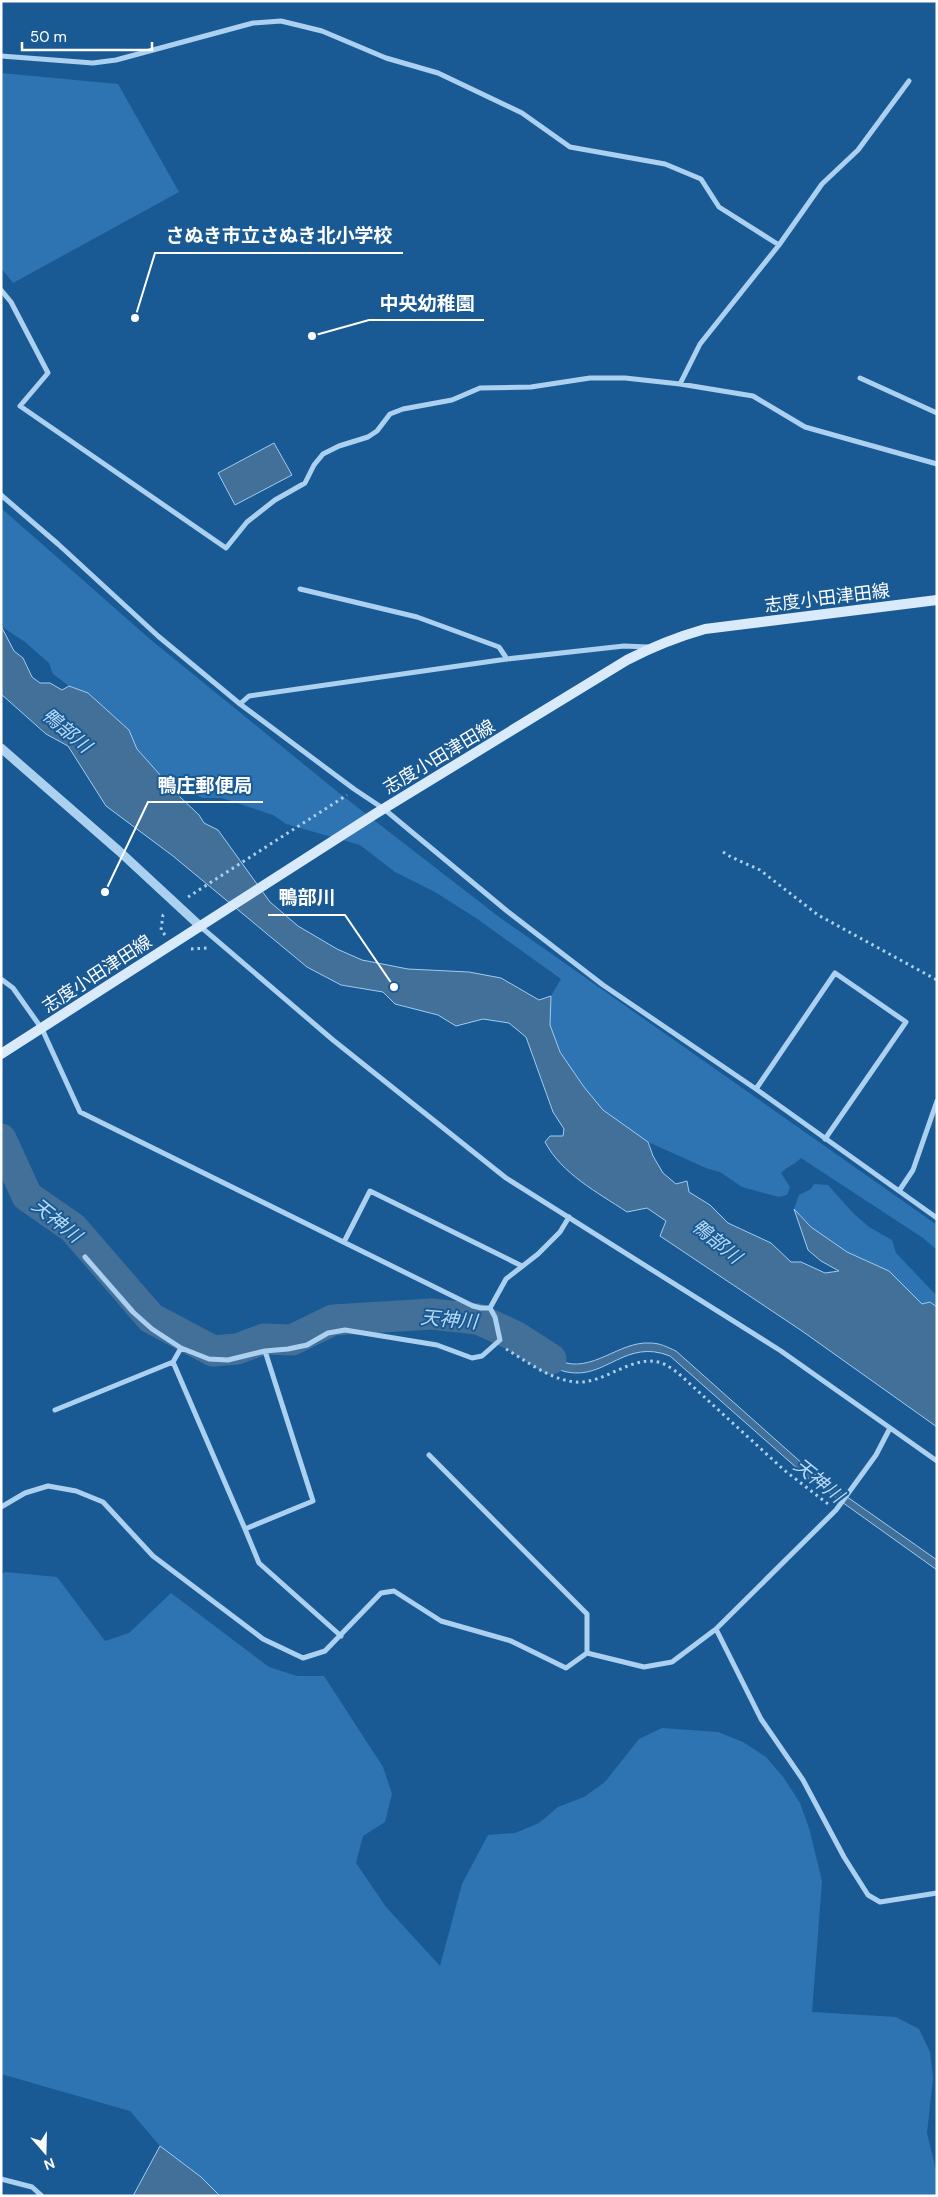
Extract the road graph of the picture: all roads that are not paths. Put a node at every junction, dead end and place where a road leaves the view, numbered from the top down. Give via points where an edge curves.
1 (1, 56) edge
2 (909, 80) dead end
3 (779, 245) junction
4 (1, 290) edge
5 (860, 378) dead end
6 (680, 384) junction
7 (937, 413) edge
8 (937, 464) edge
9 (1, 495) edge
10 (300, 590) dead end
11 (937, 600) edge
12 (652, 648) junction
13 (507, 659) junction
14 (240, 704) junction
15 (1, 748) edge
16 (380, 811) junction
17 (200, 927) junction
18 (1, 979) edge
19 (42, 1029) junction
20 (1, 1054) edge
21 (756, 1089) junction
22 (937, 1101) edge
23 (826, 1139) junction
24 (899, 1191) junction
25 (569, 1217) junction
26 (937, 1218) edge
27 (345, 1240) junction
28 (85, 1257) dead end
29 (522, 1266) junction
30 (490, 1307) junction
31 (181, 1348) junction
32 (265, 1351) junction
33 (173, 1362) junction
34 (55, 1410) dead end
35 (890, 1428) junction
36 (429, 1455) dead end
37 (937, 1461) edge
38 (1, 1507) edge
39 (245, 1529) junction
40 (716, 1629) junction
41 (341, 1636) junction
42 (587, 1653) junction
43 (937, 1893) edge
44 (1, 2179) edge
45 (42, 2196) edge

1 - 3 street via 93,63 116,60 253,23 281,21 322,31 386,58 438,73 522,113 570,147 665,164 701,179 719,207
2 - 3 street via 858,150 822,184
3 - 6 street via 700,344
4 - 6 street via 11,302 48,373 20,406 226,548 247,522 275,500 305,483 322,454 368,437 390,414 452,400 480,388 531,388 590,378
5 - 7 street
6 - 8 street via 753,396 805,428
9 - 14 street via 158,636
10 - 13 street via 425,620 499,647
11 - 12 main road, 志度小田津田線 via 705,629
12 - 13 street via 624,646
12 - 16 main road, 志度小田津田線 via 627,660
13 - 14 street via 249,696
14 - 16 street
15 - 17 street
16 - 17 main road, 志度小田津田線
16 - 21 street via 603,985
17 - 19 main road, 志度小田津田線
17 - 25 street via 441,1128 506,1178
18 - 19 street via 13,988
19 - 20 main road, 志度小田津田線
19 - 27 street via 80,1112
21 - 23 street
21 - 23 street via 834,973 906,1022
22 - 24 street via 912,1170
23 - 24 street
24 - 26 street
25 - 29 street via 560,1232
25 - 35 street via 781,1351
27 - 29 street via 370,1191
27 - 30 street via 473,1306
28 - 31 street via 132,1312
29 - 30 street via 506,1279
30 - 32 street via 496,1318 500,1340 482,1356 472,1358 437,1345 345,1330 328,1333 307,1345 288,1350
31 - 32 street via 209,1359 228,1360
31 - 33 street
32 - 39 street via 313,1500
33 - 34 street
33 - 39 street
35 - 37 street
35 - 40 street via 876,1455 838,1508
36 - 42 street via 587,1614
38 - 41 street via 25,1493 48,1486 76,1490 103,1502 153,1556 264,1639 303,1658 325,1651
39 - 41 street via 259,1563
40 - 42 street via 672,1662 644,1667
40 - 43 street via 762,1720 803,1780 844,1858 868,1895 880,1902
41 - 42 street via 382,1593 394,1591 441,1622 511,1641 566,1668
44 - 45 street via 32,2187

